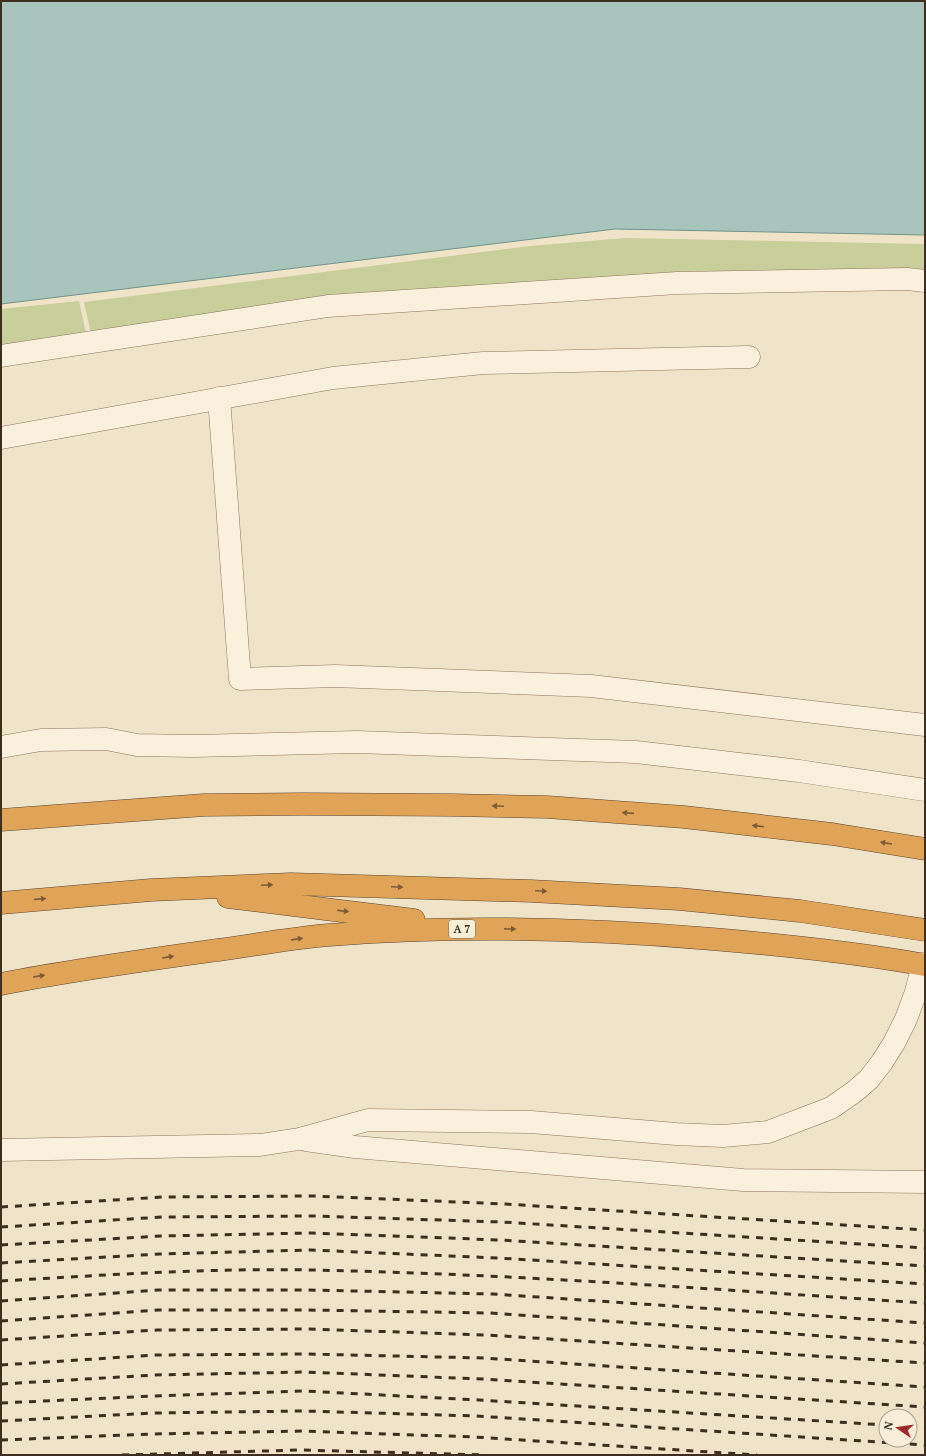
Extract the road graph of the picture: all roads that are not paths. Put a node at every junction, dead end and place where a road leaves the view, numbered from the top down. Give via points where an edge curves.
1 (925, 281) edge
2 (1, 356) edge
3 (749, 357) dead end
4 (219, 398) junction
5 (1, 438) edge
6 (925, 725) edge
7 (1, 747) edge
8 (925, 790) edge
9 (1, 820) edge
10 (925, 849) edge
11 (151, 890) junction
12 (1, 903) edge
13 (484, 928) junction
14 (925, 930) edge
15 (924, 965) edge
16 (1, 984) edge
17 (299, 1139) junction
18 (1, 1150) edge
19 (925, 1182) edge

1 - 2 lane via 907,279 677,283 328,306
3 - 4 lane via 484,363 333,378
4 - 5 lane
4 - 6 lane via 240,679 335,676 591,686
7 - 8 lane via 41,740 106,739 137,745 357,742 636,752 792,770
10 -> 9 highway via 832,834 684,817 531,807 211,805
12 -> 11 highway, A 7
11 -> 13 highway, A 7
11 -> 14 highway, A 7 via 291,884 531,891 679,899 800,911
13 -> 15 highway, A 7 via 568,929 778,944
16 -> 13 highway, A 7 via 327,935
15 - 17 lane via 906,1019 894,1043 868,1079 831,1108 768,1132 723,1136 531,1122 368,1120
17 - 18 lane via 260,1145
17 - 19 lane via 355,1148 743,1180

